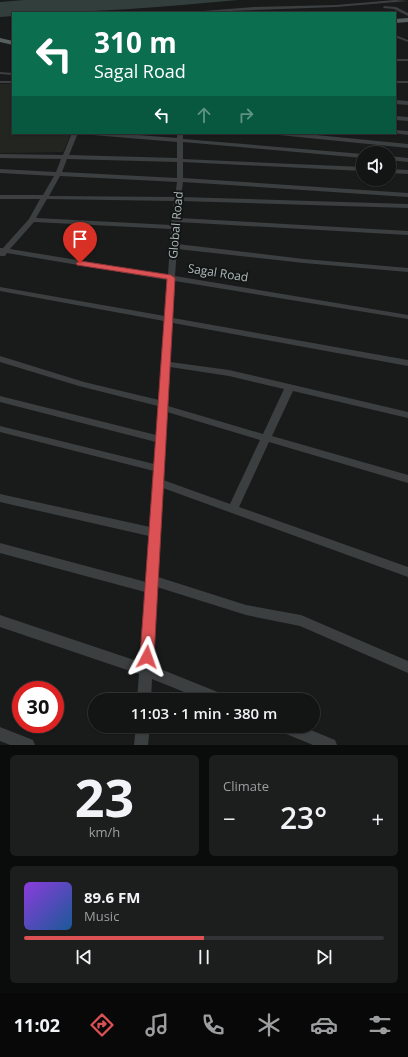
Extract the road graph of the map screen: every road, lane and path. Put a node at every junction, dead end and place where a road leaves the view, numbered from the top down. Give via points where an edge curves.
1 (328, 0) edge
2 (408, 0) edge
3 (304, 2) dead end
4 (360, 4) junction
5 (336, 6) junction
6 (307, 7) junction
7 (279, 8) junction
8 (341, 10) dead end
9 (200, 12) edge
10 (281, 12) edge
11 (408, 15) edge
12 (408, 20) edge
13 (396, 21) edge
14 (396, 36) edge
15 (1, 41) edge
16 (408, 41) edge
17 (12, 43) edge
18 (396, 60) edge
19 (408, 60) edge
20 (0, 73) edge
21 (12, 74) edge
22 (0, 82) edge
23 (12, 82) edge
24 (396, 82) edge
25 (408, 82) edge
26 (396, 102) edge
27 (408, 103) edge
28 (396, 118) edge
29 (408, 120) edge
30 (396, 132) edge
31 (408, 133) edge
32 (75, 134) edge
33 (115, 134) edge
34 (289, 134) edge
35 (180, 137) edge
36 (408, 146) edge
37 (356, 155) edge
38 (0, 156) edge
39 (65, 157) junction
40 (396, 159) edge
41 (408, 160) edge
42 (180, 161) junction
43 (356, 169) edge
44 (0, 171) edge
45 (396, 171) edge
46 (408, 172) edge
47 (58, 174) junction
48 (180, 180) junction
49 (408, 194) edge
50 (0, 197) edge
51 (43, 198) junction
52 (177, 199) junction
53 (408, 206) edge
54 (32, 220) junction
55 (175, 224) junction
56 (408, 233) edge
57 (173, 246) junction
58 (1, 252) edge
59 (408, 270) edge
60 (171, 278) junction
61 (0, 289) edge
62 (408, 316) edge
63 (168, 321) junction
64 (0, 359) edge
65 (408, 363) edge
66 (166, 364) junction
67 (290, 387) junction
68 (0, 399) edge
69 (163, 406) junction
70 (408, 414) edge
71 (0, 429) edge
72 (266, 438) junction
73 (161, 440) junction
74 (159, 469) junction
75 (408, 479) edge
76 (158, 482) junction
77 (0, 498) edge
78 (233, 509) junction
79 (155, 533) junction
80 (0, 548) edge
81 (408, 572) edge
82 (152, 584) junction
83 (0, 621) edge
84 (408, 666) edge
85 (146, 670) junction
86 (144, 693) edge
87 (203, 693) edge
88 (142, 733) edge
89 (301, 733) edge
90 (0, 734) edge
91 (28, 745) edge
92 (141, 745) edge
93 (330, 745) edge

1 - 5 street
2 - 4 street
3 - 6 street
4 - 5 street
4 - 11 street via 393,7
5 - 6 street
5 - 8 street
6 - 7 street
7 - 9 street
7 - 10 street
12 - 13 main road
14 - 16 street
15 - 17 main road
18 - 19 street
20 - 21 street
22 - 23 street
24 - 25 street
26 - 27 street
28 - 29 street
30 - 31 street
32 - 39 street
33 - 35 street
34 - 36 street
35 - 37 street
35 - 42 street, Global Road
38 - 39 street
39 - 42 street
39 - 47 street
40 - 41 street
42 - 43 street
42 - 48 street, Global Road
44 - 47 street
45 - 46 street
47 - 48 street
47 - 51 street
48 - 49 street
48 - 52 street, Global Road
50 - 51 street
51 - 52 street
51 - 54 street
52 - 53 street
52 - 55 street, Global Road
54 - 55 street
54 - 58 street
55 - 56 street
55 - 57 street, Global Road
57 - 59 street
57 - 60 street, Global Road
58 - 60 street, Sagal Road
60 - 62 street, Sagal Road
60 - 63 street, Global Road
61 - 63 street
63 - 65 street
63 - 66 street, Global Road
64 - 69 street
66 - 67 street via 230,372
66 - 69 street, Global Road
67 - 70 street
67 - 72 street
68 - 73 street
69 - 72 street
69 - 73 street, Global Road
71 - 74 street
72 - 75 street
72 - 78 street
73 - 74 street, Global Road
74 - 76 street, Global Road
76 - 78 street
76 - 79 street, Global Road
77 - 79 street
78 - 81 street
79 - 82 street, Global Road
80 - 82 street
82 - 84 street via 246,610 300,621
82 - 85 street, Global Road
83 - 85 street
85 - 86 street, Global Road
85 - 87 street
88 - 92 street
89 - 93 street
90 - 91 street

